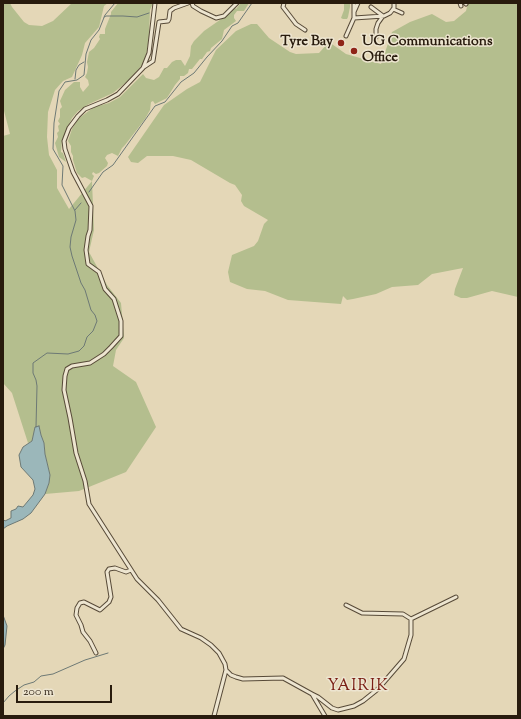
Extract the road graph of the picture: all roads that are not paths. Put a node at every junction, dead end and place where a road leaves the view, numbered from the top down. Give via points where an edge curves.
1 (155, 3) edge
2 (188, 3) edge
3 (192, 3) edge
4 (237, 3) edge
5 (284, 3) edge
6 (354, 3) edge
7 (358, 3) edge
8 (394, 3) edge
9 (371, 8) dead end
10 (393, 9) junction
11 (354, 12) junction
12 (402, 13) dead end
13 (383, 16) junction
14 (354, 18) junction
15 (305, 30) dead end
16 (346, 36) dead end
17 (376, 37) dead end
18 (143, 68) junction
19 (131, 570) junction
20 (456, 597) dead end
21 (346, 605) dead end
22 (411, 618) junction
23 (96, 653) dead end
24 (226, 670) junction
25 (312, 694) junction
26 (214, 716) edge
27 (325, 716) edge

1 - 18 street via 149,53
2 - 18 street via 170,11 168,21 159,22 153,61
3 - 4 street via 201,11 216,18 224,16
5 - 15 street via 283,7 296,24
6 - 11 street
7 - 11 street
8 - 10 street
9 - 13 street
10 - 12 street
10 - 13 street
11 - 14 street
13 - 14 street
13 - 17 street via 378,23
14 - 16 street
18 - 19 street via 118,94 85,109 69,128 64,141 73,172 90,206 90,230 86,250 88,264 99,272 105,289 114,299 121,321 121,336 104,354 90,363 77,364 67,369 64,396 89,504
19 - 23 street via 126,572 116,568 109,569 107,572 111,597 100,610 84,602 77,608 76,615 83,632
19 - 24 street via 182,628 220,653
20 - 22 street
21 - 22 street via 362,613 403,614
22 - 25 street via 411,635 404,659 378,688 362,701 338,710
24 - 25 street via 236,678 282,678
24 - 26 street
25 - 27 street

